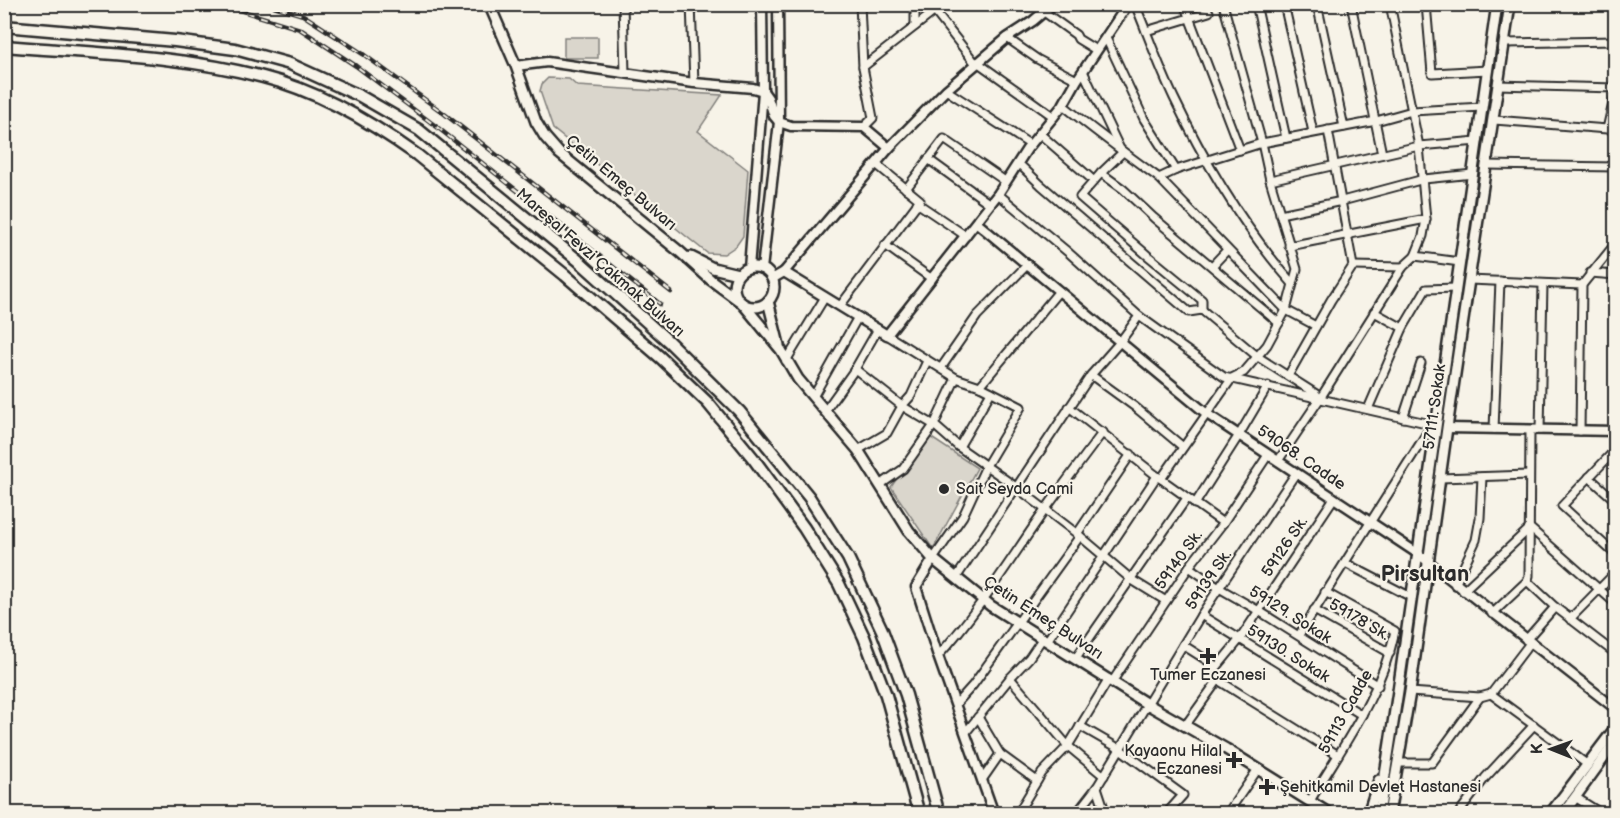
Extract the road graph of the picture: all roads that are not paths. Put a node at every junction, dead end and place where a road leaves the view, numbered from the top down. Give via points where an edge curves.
1 (489, 4) edge
2 (623, 4) edge
3 (691, 4) edge
4 (762, 4) edge
5 (778, 4) edge
6 (860, 4) edge
7 (915, 4) edge
8 (944, 4) edge
9 (1053, 4) edge
10 (1128, 4) edge
11 (1135, 4) edge
12 (1184, 4) edge
13 (1223, 4) edge
14 (1256, 4) edge
15 (1284, 4) edge
16 (1317, 4) edge
17 (1351, 4) edge
18 (1390, 4) edge
19 (1426, 4) edge
20 (1497, 4) edge
21 (1510, 4) edge
22 (935, 12) junction
23 (1044, 12) junction
24 (1209, 12) dead end
25 (1190, 19) junction
26 (4, 26) edge
27 (915, 26) junction
28 (1146, 31) junction
29 (1007, 38) junction
30 (1106, 38) junction
31 (1616, 41) edge
32 (1505, 43) junction
33 (4, 46) edge
34 (1096, 50) junction
35 (977, 63) junction
36 (516, 66) junction
37 (863, 67) junction
38 (1488, 70) junction
39 (1083, 71) junction
40 (625, 74) junction
41 (1077, 80) junction
42 (694, 84) junction
43 (1498, 86) junction
44 (1616, 89) edge
45 (946, 90) junction
46 (763, 91) junction
47 (1063, 105) junction
48 (1482, 107) junction
49 (1412, 111) junction
50 (1054, 117) junction
51 (1494, 120) junction
52 (1376, 121) junction
53 (779, 123) junction
54 (864, 127) junction
55 (1344, 127) junction
56 (1328, 130) junction
57 (1313, 132) junction
58 (1040, 134) junction
59 (1286, 138) junction
60 (1478, 141) junction
61 (1262, 143) junction
62 (1031, 145) junction
63 (1419, 146) junction
64 (889, 148) junction
65 (1122, 150) junction
66 (1240, 150) junction
67 (1382, 154) junction
68 (928, 159) junction
69 (1206, 160) junction
70 (1018, 163) junction
71 (876, 164) junction
72 (1334, 165) junction
73 (1487, 165) junction
74 (1616, 167) edge
75 (1176, 170) junction
76 (1101, 173) junction
77 (1473, 174) junction
78 (1160, 178) junction
79 (1424, 179) junction
80 (1270, 180) junction
81 (1005, 181) junction
82 (1094, 181) junction
83 (906, 189) junction
84 (998, 194) junction
85 (1342, 201) junction
86 (917, 203) junction
87 (990, 204) junction
88 (1280, 214) junction
89 (1426, 219) junction
90 (977, 223) junction
91 (1346, 235) junction
92 (966, 236) junction
93 (1616, 243) edge
94 (885, 245) junction
95 (1289, 246) junction
96 (1227, 250) junction
97 (680, 252) junction
98 (1415, 256) junction
99 (1460, 262) junction
100 (1028, 264) junction
101 (1212, 266) junction
102 (1353, 266) junction
103 (1403, 267) junction
104 (749, 268) junction
105 (762, 269) junction
106 (784, 272) junction
107 (1590, 273) junction
108 (738, 274) junction
109 (1616, 275) edge
110 (772, 279) junction
111 (932, 279) junction
112 (1469, 280) junction
113 (1500, 281) junction
114 (1292, 283) junction
115 (1544, 284) junction
116 (1582, 285) junction
117 (1456, 288) junction
118 (1059, 291) junction
119 (825, 297) junction
120 (768, 301) junction
121 (740, 302) junction
122 (840, 306) junction
123 (1202, 310) junction
124 (1286, 310) junction
125 (1374, 312) junction
126 (1139, 316) junction
127 (858, 317) junction
128 (1279, 323) junction
129 (1316, 326) junction
130 (1403, 328) junction
131 (878, 329) junction
132 (887, 335) junction
133 (1120, 342) junction
134 (781, 350) junction
135 (1258, 357) junction
136 (786, 361) junction
137 (927, 361) junction
138 (1421, 363) dead end
139 (941, 368) junction
140 (855, 369) junction
141 (1091, 375) junction
142 (1288, 376) junction
143 (956, 378) junction
144 (1232, 378) junction
145 (980, 386) junction
146 (1268, 386) junction
147 (991, 392) junction
148 (813, 397) junction
149 (1321, 397) junction
150 (902, 406) junction
151 (1069, 407) junction
152 (1368, 409) junction
153 (825, 411) junction
154 (1207, 414) junction
155 (1403, 418) junction
156 (1435, 424) junction
157 (934, 425) junction
158 (1447, 428) junction
159 (1494, 429) junction
160 (1530, 430) junction
161 (1540, 430) junction
162 (1581, 431) junction
163 (1616, 431) edge
164 (1103, 432) junction
165 (1239, 435) junction
166 (959, 447) junction
167 (1183, 447) junction
168 (858, 450) junction
169 (1615, 451) edge
170 (1131, 454) junction
171 (1268, 455) junction
172 (1278, 461) junction
173 (986, 466) junction
174 (1296, 473) junction
175 (1530, 475) junction
176 (1159, 477) junction
177 (1482, 477) junction
178 (1589, 477) junction
179 (1440, 478) junction
180 (880, 485) junction
181 (1016, 487) junction
182 (1187, 498) junction
183 (1334, 498) junction
184 (1616, 501) edge
185 (1195, 504) junction
186 (1045, 510) junction
187 (1370, 522) junction
188 (1223, 523) junction
189 (1530, 528) junction
190 (1079, 535) junction
191 (1417, 554) junction
192 (1616, 555) edge
193 (1104, 556) junction
194 (933, 559) junction
195 (1345, 563) junction
196 (1428, 563) junction
197 (1189, 567) junction
198 (1616, 572) edge
199 (956, 578) junction
200 (1132, 580) junction
201 (1527, 581) junction
202 (1455, 585) junction
203 (1219, 588) junction
204 (1599, 588) junction
205 (1463, 591) junction
206 (1325, 592) junction
207 (1411, 597) junction
208 (984, 600) junction
209 (1166, 601) junction
210 (1616, 604) edge
211 (1556, 608) junction
212 (1259, 610) junction
213 (1314, 610) junction
214 (1492, 614) junction
215 (1201, 615) junction
216 (1570, 619) junction
217 (1017, 622) junction
218 (1299, 635) junction
219 (1240, 639) junction
220 (1045, 640) junction
221 (1528, 642) junction
222 (1183, 645) junction
223 (1390, 653) junction
224 (1616, 654) edge
225 (938, 656) junction
226 (1075, 659) junction
227 (1216, 666) junction
228 (1010, 678) junction
229 (1110, 680) junction
230 (1218, 680) junction
231 (1378, 686) junction
232 (1410, 692) junction
233 (1491, 694) junction
234 (1480, 697) junction
235 (956, 704) junction
236 (1148, 704) junction
237 (1616, 709) edge
238 (1362, 714) junction
239 (978, 717) junction
240 (1534, 725) junction
241 (1080, 726) junction
242 (1185, 726) junction
243 (1616, 728) edge
244 (966, 732) junction
245 (1616, 741) edge
246 (1068, 746) junction
247 (1120, 749) junction
248 (1000, 754) junction
249 (1338, 755) junction
250 (1386, 761) junction
251 (1398, 764) junction
252 (1588, 765) junction
253 (1258, 769) junction
254 (1104, 776) junction
255 (982, 780) junction
256 (1037, 781) junction
257 (1097, 788) junction
258 (1575, 798) junction
259 (1310, 801) junction
260 (919, 813) edge
261 (939, 813) edge
262 (994, 813) edge
263 (1014, 813) edge
264 (1076, 813) edge
265 (1106, 813) edge
266 (1166, 813) edge
267 (1227, 813) edge
268 (1330, 813) edge
269 (1368, 813) edge
270 (1379, 813) edge
271 (1389, 813) edge
272 (1458, 813) edge
273 (1550, 813) edge
274 (1563, 813) edge
275 (1602, 813) edge

1 - 36 main road, Çetin Emeç Bulvarı
2 - 40 street
3 - 42 street
4 - 46 street
5 - 53 street
6 - 37 street
7 - 27 street
8 - 22 street
9 - 23 street
10 - 30 street
11 - 28 street
12 - 25 street
13 - 61 street
14 - 59 street
15 - 57 street
16 - 55 street
17 - 52 street
18 - 49 street
19 - 38 street via 1432,73
20 - 38 main road
21 - 32 main road, 57111. Sokak
22 - 27 street
22 - 35 street
23 - 29 street
23 - 34 street
24 - 25 street
25 - 28 street
25 - 66 street
26 - 261 main road, Mareşal Fevzi Çakmak Bulvarı via 175,41 235,49 290,64 360,96 419,130 579,261 739,411 809,497 848,558 882,630 906,695
27 - 37 street
28 - 69 street
29 - 35 street
29 - 41 street
30 - 34 street
30 - 75 street via 1144,119
31 - 32 street
32 - 43 main road, 57111. Sokak
33 - 260 main road, Mareşal Fevzi Çakmak Bulvarı via 182,61 264,77 301,90 349,111 400,143 566,275 708,403 804,528 839,584 864,637 886,695
34 - 39 street
35 - 45 street
35 - 50 street
36 - 40 street via 547,62
36 - 97 main road, Çetin Emeç Bulvarı via 536,122 559,153
37 - 54 street via 873,118
38 - 48 main road
39 - 41 street
39 - 65 street
40 - 42 street
41 - 47 street
42 - 46 street
43 - 44 street
43 - 51 main road, 57111. Sokak
44 - 51 street via 1607,129
45 - 62 street
45 - 64 street
46 - 53 street
46 - 104 street
47 - 50 street
47 - 65 street
48 - 49 street
48 - 60 main road
49 - 52 street
49 - 63 street
50 - 58 street
51 - 73 main road, 57111. Sokak
52 - 55 street
52 - 67 street
53 - 54 street
53 - 105 street
54 - 64 street
55 - 56 street
56 - 57 street
56 - 72 street
57 - 59 street
58 - 62 street
58 - 82 street
59 - 61 street
60 - 63 street
60 - 77 main road
61 - 66 street
61 - 80 street
62 - 70 street
63 - 67 street
63 - 79 street
64 - 71 street
65 - 76 street
65 - 78 street
66 - 69 street
67 - 72 street
68 - 81 street via 944,138
68 - 83 street
68 - 87 street
69 - 75 street
69 - 114 street via 1269,256
70 - 81 street
70 - 123 street via 1189,312
71 - 83 street
71 - 106 street
72 - 80 street
72 - 85 street
73 - 74 street
73 - 112 main road, 57111. Sokak
75 - 78 street
76 - 82 street
76 - 101 street
77 - 79 street
77 - 99 main road
78 - 96 street
79 - 85 street
79 - 89 street
80 - 88 street
81 - 84 street
82 - 123 street via 1080,197 1202,300
83 - 86 street via 920,200
84 - 87 street
84 - 126 street
85 - 88 street
85 - 91 street
86 - 92 street
86 - 94 street
87 - 90 street
88 - 95 street
89 - 91 street
89 - 98 street
90 - 92 street
90 - 100 street, 59068. Cadde
91 - 95 street
91 - 102 street
92 - 111 street
93 - 107 street
94 - 111 street
94 - 122 street
95 - 114 street via 1297,269
96 - 101 street
96 - 124 street
97 - 108 main road, Çetin Emeç Bulvarı via 713,268
97 - 121 main road, Çetin Emeç Bulvarı
98 - 99 street
98 - 103 street
99 - 117 main road
100 - 118 street, 59068. Cadde
100 - 139 street via 977,316
101 - 128 street
102 - 103 street
102 - 129 street
103 - 125 street
104 - 105 main road
104 - 108 main road
105 - 110 main road
106 - 110 street
106 - 119 street
107 - 109 street
107 - 116 street
108 - 121 main road via 734,287
110 - 120 main road via 774,291
111 - 132 street
112 - 113 street
112 - 158 main road, 57111. Sokak
113 - 115 street
113 - 159 street
114 - 124 street
115 - 116 street
115 - 161 street
116 - 162 street
117 - 130 street via 1426,289
117 - 156 main road
118 - 133 street, 59068. Cadde
118 - 145 street
119 - 122 street
119 - 136 street
120 - 121 main road via 756,307
120 - 134 main road, Çetin Emeç Bulvarı
121 - 134 main road, Çetin Emeç Bulvarı
122 - 127 street
123 - 135 street
124 - 128 street
124 - 129 street
125 - 130 street
125 - 149 street
126 - 133 street
126 - 144 street via 1224,377
127 - 131 street
127 - 148 street
128 - 135 street
129 - 142 street
130 - 152 street
131 - 132 street
131 - 140 street
132 - 137 street
133 - 141 street
133 - 154 street, 59068. Cadde
134 - 136 main road, Çetin Emeç Bulvarı
135 - 142 street
135 - 144 street
136 - 148 main road, Çetin Emeç Bulvarı
137 - 139 street
137 - 150 street via 911,396
138 - 155 street
139 - 143 street
140 - 150 street
140 - 153 street
141 - 151 street
141 - 167 street
142 - 149 street
143 - 145 street
143 - 157 street
144 - 146 street
144 - 154 street
145 - 147 street
146 - 149 street
146 - 165 street
147 - 166 street
147 - 173 street via 1021,407
148 - 153 main road, Çetin Emeç Bulvarı
149 - 152 street
149 - 172 street
150 - 157 street
150 - 168 street via 887,433
151 - 164 street
151 - 181 street
152 - 155 street
153 - 168 main road, Çetin Emeç Bulvarı
154 - 165 street, 59068. Cadde
154 - 167 street
155 - 156 street
156 - 187 street
156 - 191 main road
157 - 166 street
157 - 180 street via 903,469
158 - 159 street
158 - 179 main road, 57111. Sokak
159 - 160 street
160 - 161 street
160 - 175 street
161 - 162 street
162 - 163 street
164 - 170 street
164 - 186 street
165 - 171 street, 59068. Cadde
165 - 185 street
166 - 173 street
167 - 176 street
168 - 180 main road, Çetin Emeç Bulvarı
169 - 178 street
170 - 176 street
170 - 190 street
171 - 172 street, 59068. Cadde
171 - 188 street, 59140 Sk.
172 - 174 street, 59068. Cadde
173 - 181 street
173 - 194 street via 963,516
174 - 183 street, 59068. Cadde
174 - 203 street, 59139 Sk.
175 - 177 street
175 - 189 street
176 - 182 street
176 - 193 street
177 - 179 street
177 - 202 street via 1476,540
178 - 184 street
178 - 192 street via 1562,506
179 - 196 main road, 57111. Sokak
180 - 194 main road, Çetin Emeç Bulvarı via 909,531
181 - 186 street
181 - 199 street
182 - 185 street
182 - 200 street
183 - 187 street, 59068. Cadde
183 - 212 street, 59126 Sk.
185 - 188 street
186 - 190 street
186 - 208 street
187 - 191 street, 59068. Cadde
187 - 195 street
188 - 197 street, 59140 Sk.
189 - 201 street
189 - 204 street
189 - 205 street
190 - 193 street
190 - 217 street
191 - 196 street, 59068. Cadde
191 - 207 main road
193 - 200 street
193 - 220 street
194 - 199 main road, Çetin Emeç Bulvarı
194 - 225 street via 916,587
195 - 206 street
195 - 207 street
196 - 202 street, 59068. Cadde
196 - 232 main road, 57111. Sokak
197 - 203 street, 59129. Sokak
197 - 209 street, 59140 Sk.
198 - 204 street
199 - 208 main road, Çetin Emeç Bulvarı
200 - 209 street
200 - 226 street
201 - 211 street
201 - 214 street
202 - 205 street, 59068. Cadde
203 - 212 street, 59129. Sokak
203 - 215 street, 59139 Sk.
204 - 210 street
204 - 216 street
205 - 214 street, 59068. Cadde
206 - 213 street
206 - 223 street, 59113 Cadde via 1395,631
207 - 250 main road
208 - 217 main road, Çetin Emeç Bulvarı
208 - 225 street
209 - 229 street, 59140 Sk.
211 - 216 street
211 - 221 street
212 - 218 street, 59129. Sokak
212 - 219 street, 59126 Sk.
213 - 218 street
213 - 223 street, 59178 Sk.
214 - 221 street, 59068. Cadde
215 - 219 street, 59130. Sokak
215 - 222 street, 59139 Sk.
216 - 224 street
217 - 220 main road, Çetin Emeç Bulvarı
217 - 235 street
218 - 231 street, 59129. Sokak
219 - 227 street, 59126 Sk.
219 - 238 street, 59130. Sokak
220 - 226 main road, Çetin Emeç Bulvarı
220 - 228 street
221 - 233 street
221 - 237 street, 59068. Cadde
222 - 227 street
222 - 236 street, 59139 Sk.
223 - 231 street, 59113 Cadde
225 - 235 street
226 - 229 main road, Çetin Emeç Bulvarı
227 - 230 street via 1212,674
228 - 239 street
228 - 246 street
229 - 236 main road, Çetin Emeç Bulvarı
229 - 241 street, 59140 Sk.
230 - 242 street
230 - 249 street
231 - 238 street, 59113 Cadde
232 - 234 street
232 - 251 main road, 57111. Sokak
233 - 234 street
233 - 240 street
234 - 251 street via 1432,763
235 - 244 street
236 - 242 main road, Çetin Emeç Bulvarı
236 - 247 street, 59139 Sk.
238 - 249 street, 59113 Cadde
239 - 244 street
239 - 248 street
240 - 252 street
240 - 272 street
241 - 246 street, 59140 Sk.
241 - 247 street
242 - 253 main road, Çetin Emeç Bulvarı
243 - 252 main road
244 - 255 street
245 - 258 main road
246 - 254 street
246 - 256 street, 59140 Sk.
247 - 254 street, 59139 Sk.
247 - 266 street via 1183,795
248 - 255 street
248 - 256 street
249 - 259 street, 59113 Cadde
250 - 269 main road
250 - 270 main road
251 - 271 main road, 57111. Sokak
252 - 273 main road
253 - 259 main road, Çetin Emeç Bulvarı
253 - 267 street
254 - 257 street, 59139 Sk.
255 - 262 street
256 - 263 street, 59140 Sk.
257 - 264 street, 59139 Sk.
257 - 265 street
258 - 274 main road
258 - 275 street
259 - 268 main road, Çetin Emeç Bulvarı

